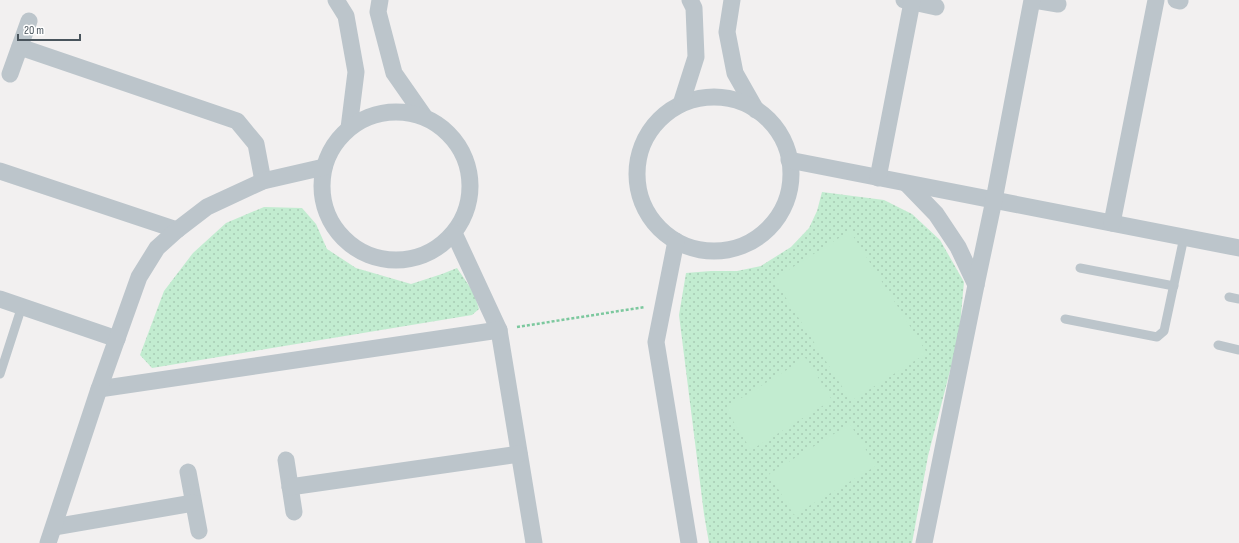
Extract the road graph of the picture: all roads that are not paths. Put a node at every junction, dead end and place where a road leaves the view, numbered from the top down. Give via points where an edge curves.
1 (336, 0) edge
2 (380, 0) edge
3 (690, 0) edge
4 (732, 0) edge
5 (1033, 0) edge
6 (1156, 0) edge
7 (908, 1) edge
8 (1058, 4) dead end
9 (936, 6) dead end
10 (29, 21) dead end
11 (20, 47) junction
12 (10, 74) dead end
13 (682, 104) junction
14 (756, 110) junction
15 (424, 116) junction
16 (349, 128) junction
17 (790, 160) junction
18 (324, 167) junction
19 (0, 171) edge
20 (878, 178) junction
21 (263, 181) junction
22 (907, 184) junction
23 (994, 200) junction
24 (1112, 223) junction
25 (177, 230) junction
26 (454, 233) junction
27 (1184, 237) junction
28 (676, 241) junction
29 (1239, 248) edge
30 (1080, 268) dead end
31 (976, 285) junction
32 (1174, 286) junction
33 (1229, 297) dead end
34 (0, 299) edge
35 (1239, 299) edge
36 (22, 306) junction
37 (1065, 318) dead end
38 (499, 330) junction
39 (117, 339) junction
40 (1218, 345) dead end
41 (1239, 350) edge
42 (3, 354) edge
43 (0, 374) edge
44 (99, 389) junction
45 (519, 454) junction
46 (286, 460) dead end
47 (188, 472) dead end
48 (290, 487) junction
49 (193, 503) junction
50 (294, 512) dead end
51 (54, 527) junction
52 (199, 531) dead end
53 (48, 543) edge
54 (534, 543) edge
55 (689, 543) edge
56 (924, 543) edge

1 - 16 street via 346,16 356,72
2 - 15 street via 378,12 394,73
3 - 13 street via 694,8 696,57
4 - 14 street via 728,32 735,74
5 - 8 street
5 - 23 street
6 - 24 street
7 - 9 street
7 - 20 street
10 - 11 street
11 - 12 street
11 - 21 street via 237,121 256,144
13 - 14 street via 696,99 727,98
13 - 28 street via 667,112 645,138 637,170 642,204 662,232
14 - 17 street via 778,132
15 - 16 street via 392,111 376,114
15 - 26 street via 450,135 467,162 470,195 467,211
16 - 18 street via 329,152
17 - 20 street
17 - 28 street via 790,191 785,205 768,230 755,240 742,247 708,252
18 - 21 street
18 - 26 street via 323,198 334,227 344,239 369,255 390,260 412,258 438,247
19 - 25 street
20 - 22 street
21 - 25 street via 208,207
22 - 23 street
22 - 31 street via 936,214 958,247
23 - 24 street
23 - 31 street
24 - 27 street
25 - 39 street via 156,248 139,277
26 - 38 street
27 - 29 street
27 - 32 lane
28 - 55 street via 656,342
30 - 32 lane
31 - 56 street
32 - 37 lane via 1164,331 1157,337
33 - 35 lane
34 - 36 street
36 - 39 street
36 - 42 lane
38 - 44 street
38 - 45 street
39 - 44 street
40 - 41 lane
42 - 43 lane
44 - 51 street
45 - 48 street
45 - 54 street
46 - 48 street
47 - 49 street
48 - 50 street
49 - 51 street
49 - 52 street
51 - 53 street

